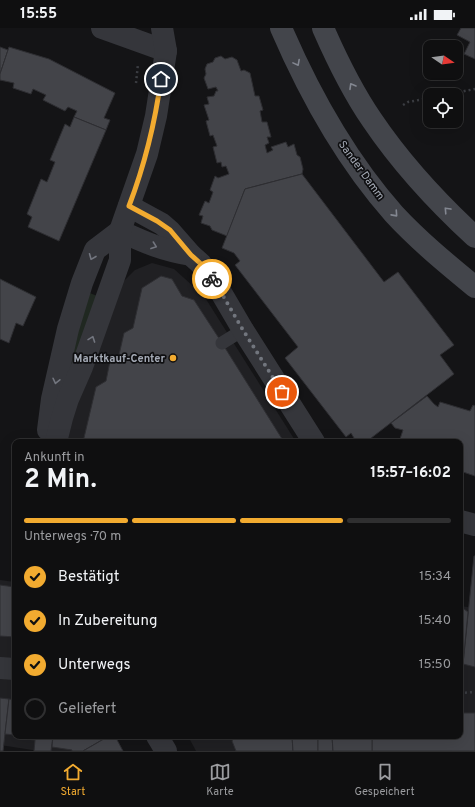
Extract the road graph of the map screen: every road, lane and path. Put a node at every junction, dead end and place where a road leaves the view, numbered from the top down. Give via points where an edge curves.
1 (102, 28) edge
2 (162, 28) edge
3 (178, 28) edge
4 (281, 28) edge
5 (323, 28) edge
6 (166, 51) junction
7 (475, 89) edge
8 (463, 91) edge
9 (423, 99) edge
10 (403, 105) dead end
11 (129, 206) junction
12 (120, 231) junction
13 (475, 237) edge
14 (191, 255) junction
15 (475, 287) edge
16 (243, 330) junction
17 (222, 343) dead end
18 (48, 439) edge
19 (57, 439) edge
20 (312, 439) edge
21 (463, 522) edge
22 (475, 525) edge
23 (0, 668) edge
24 (12, 669) edge
25 (475, 692) edge
26 (463, 693) edge
27 (159, 739) edge
28 (166, 751) edge

1 - 6 street
2 - 6 street
3 - 6 street
4 -> 15 main road, Sander Damm via 313,94 366,179 424,244
13 -> 5 main road via 422,184 372,120 341,67
6 - 11 street via 149,146
7 - 8 path
9 - 10 path
11 - 12 street
11 - 14 street via 162,224
12 -> 14 street via 151,246
12 -> 18 street via 95,250 82,283 68,329 52,399
19 -> 12 street via 66,405 85,360 120,260
14 - 16 street via 219,289
16 - 17 lane
16 - 20 street
21 - 22 street
23 - 24 street
25 - 26 path
27 - 28 street

